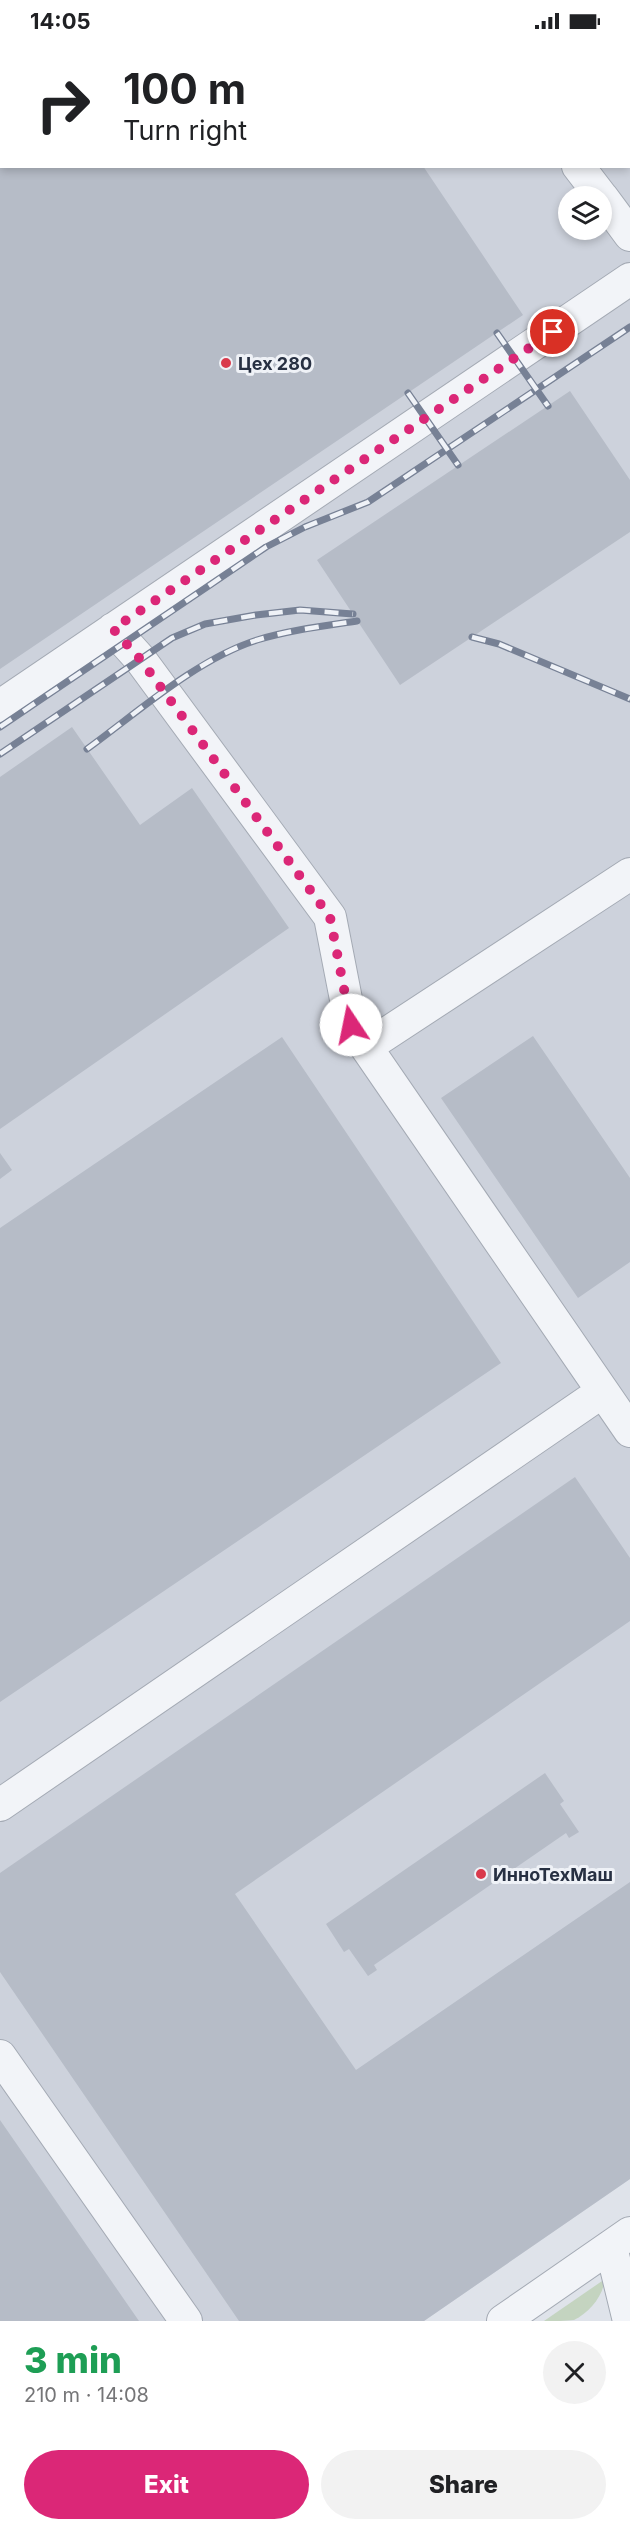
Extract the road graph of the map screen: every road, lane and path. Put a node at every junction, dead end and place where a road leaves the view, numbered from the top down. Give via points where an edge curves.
1 (579, 168) edge
2 (593, 186) edge
3 (612, 211) edge
4 (630, 235) edge
5 (630, 279) edge
6 (113, 629) junction
7 (0, 706) edge
8 (630, 874) edge
9 (366, 1047) junction
10 (602, 1392) junction
11 (630, 1431) edge
12 (0, 1805) edge
13 (0, 2056) edge
14 (620, 2240) edge
15 (186, 2321) edge
16 (503, 2321) edge
17 (629, 2321) edge

1 - 2 lane
3 - 4 lane
5 - 6 lane
6 - 7 lane
6 - 9 lane via 140,659 330,917 351,1025
8 - 9 lane
9 - 10 lane
10 - 11 lane
10 - 12 lane
13 - 15 lane
14 - 16 lane
14 - 17 lane

